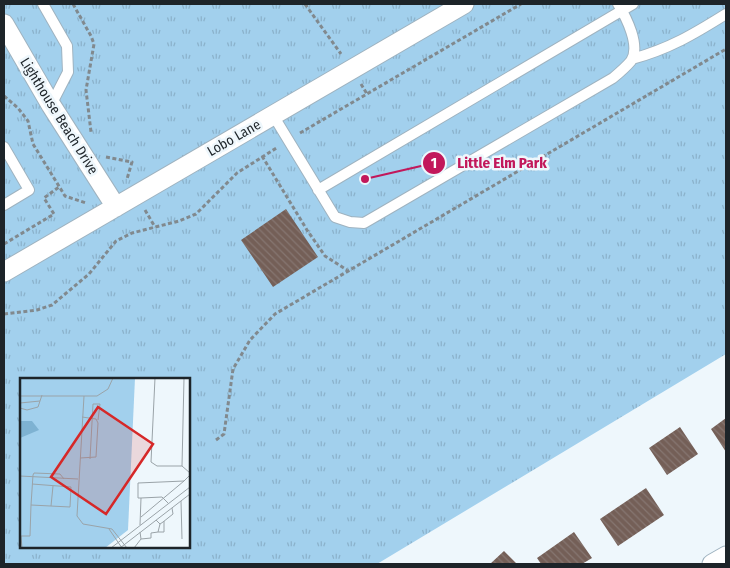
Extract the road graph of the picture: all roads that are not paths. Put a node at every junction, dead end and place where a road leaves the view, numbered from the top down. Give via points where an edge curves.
1 (43, 4) edge
2 (464, 4) edge
3 (633, 4) edge
4 (620, 7) edge
5 (726, 14) edge
6 (4, 24) edge
7 (632, 59) junction
8 (51, 105) junction
9 (273, 115) junction
10 (4, 147) edge
11 (318, 190) junction
12 (4, 206) edge
13 (116, 207) junction
14 (4, 272) edge
15 (726, 556) edge
16 (712, 564) edge

1 - 8 lane via 67,46 68,72
2 - 9 street, Lobo Lane
3 - 4 lane
4 - 7 lane via 634,43
4 - 11 lane
5 - 7 lane via 657,53
6 - 8 street, Lighthouse Beach Drive
7 - 11 lane via 613,78 364,223 335,217
8 - 13 street, Lighthouse Beach Drive
9 - 11 lane
9 - 13 street, Lobo Lane
10 - 12 lane via 29,190
13 - 14 street, Lobo Lane
15 - 16 street

